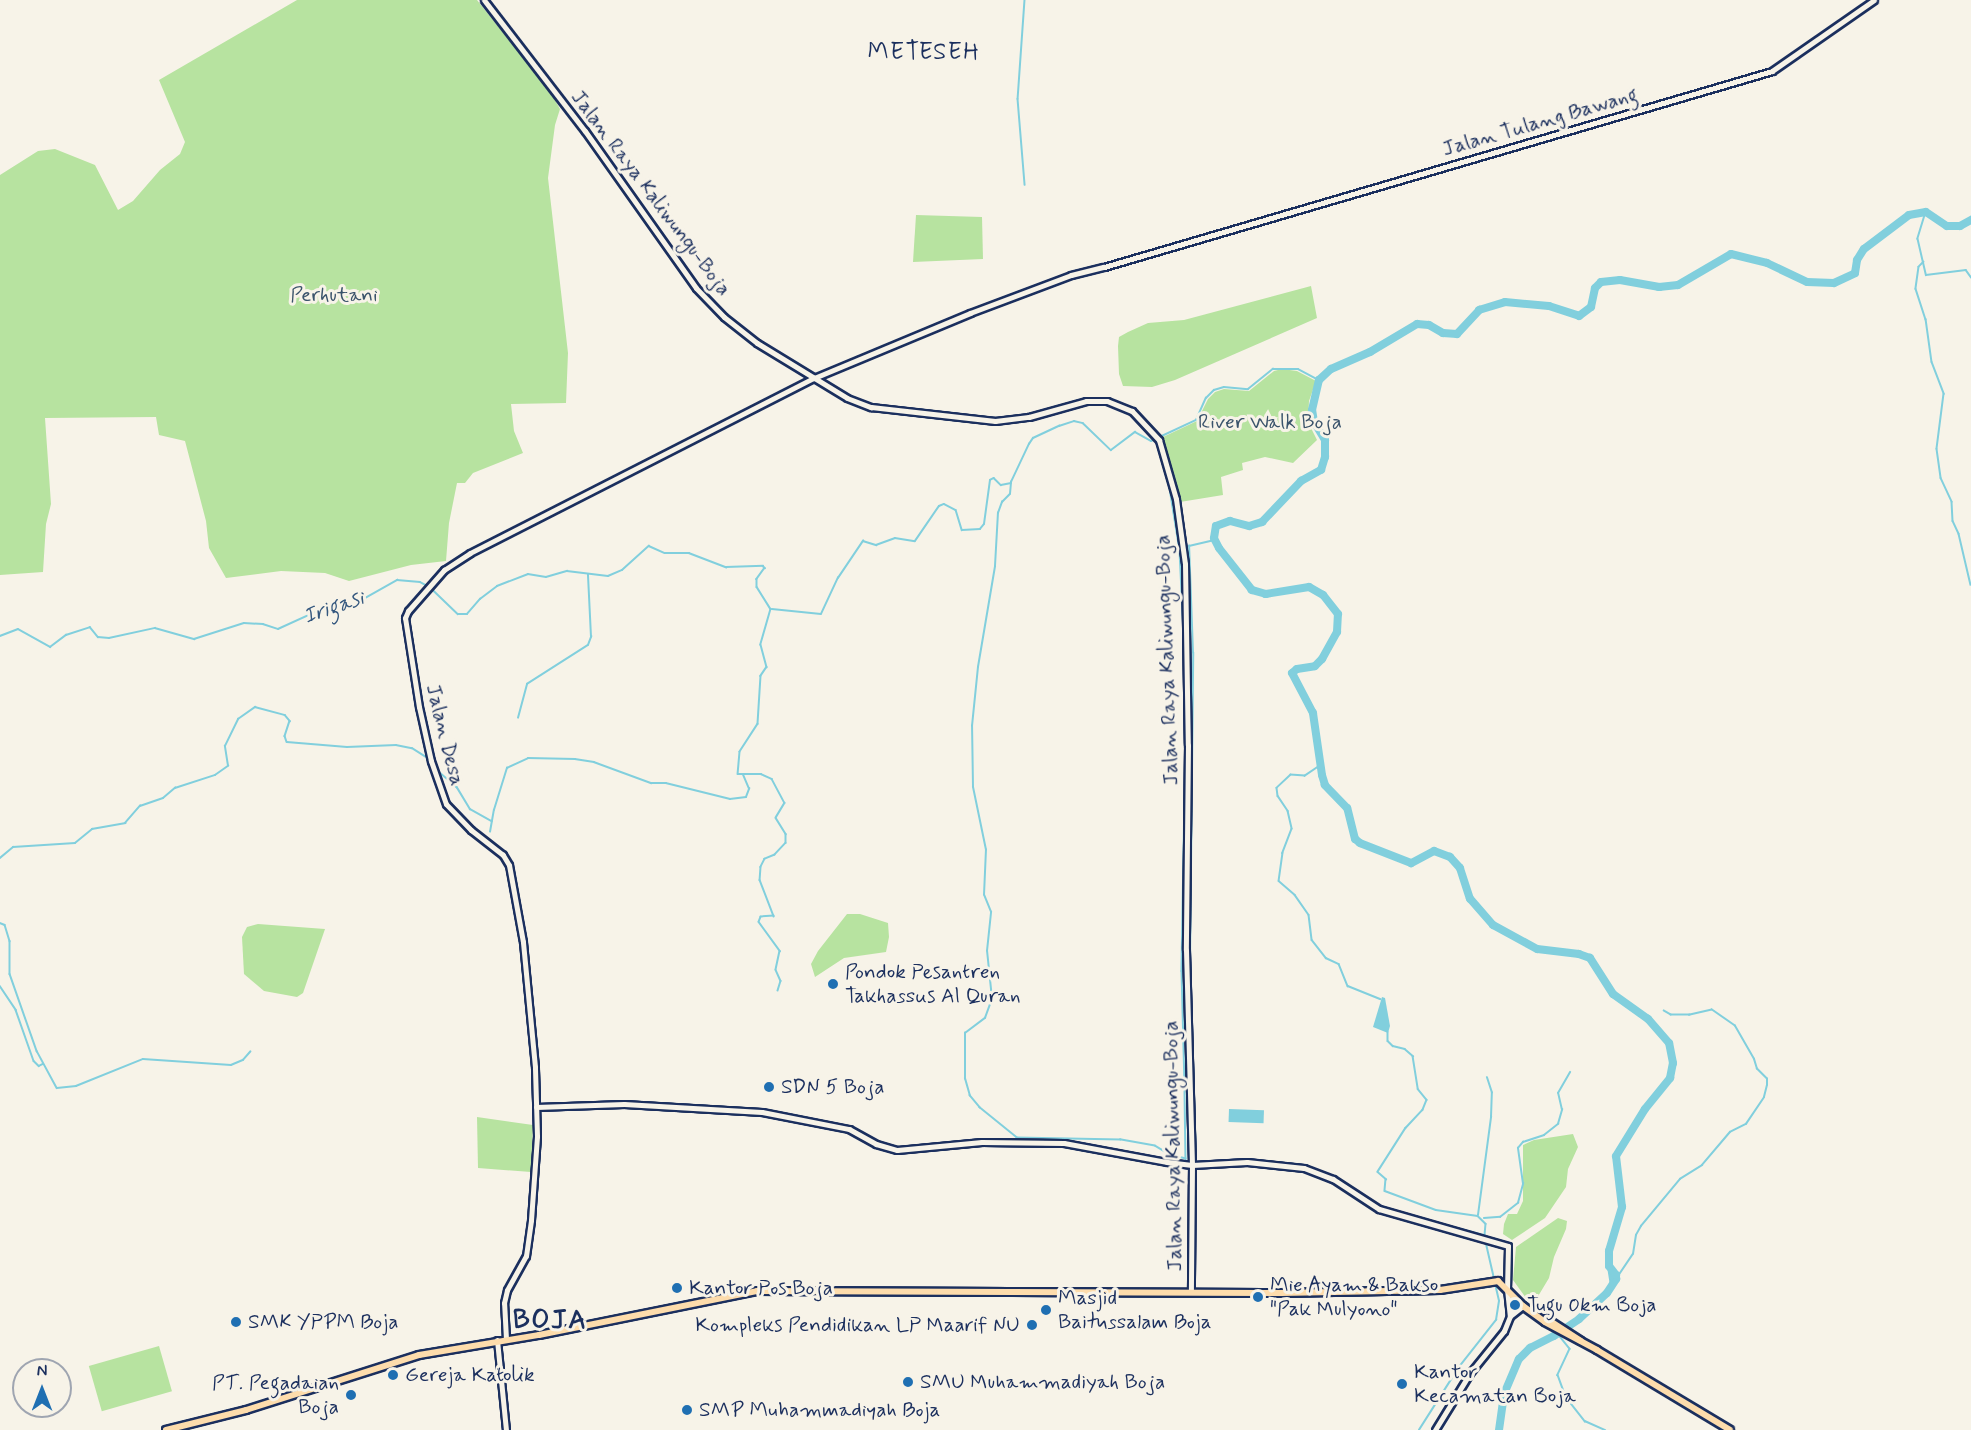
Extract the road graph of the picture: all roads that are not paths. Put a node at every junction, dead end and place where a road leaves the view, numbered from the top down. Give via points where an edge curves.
1 (484, 0) edge
2 (1874, 0) edge
3 (1093, 270) joint
4 (814, 378) junction
5 (536, 1107) junction
6 (1192, 1165) junction
7 (1506, 1289) junction
8 (1191, 1292) junction
9 (1523, 1306) junction
10 (1510, 1316) junction
11 (506, 1339) junction
12 (497, 1340) junction
13 (168, 1430) edge
14 (506, 1430) edge
15 (1435, 1430) edge
16 (1730, 1430) edge

1 - 4 street, Jalan Raya Kaliwungu-Boja via 585,130 696,288 749,337
2 - 3 street, Jalan Tulang Bawang via 1772,72
3 - 4 street, Jalan Desa via 1053,280
4 - 5 street, Jalan Desa via 470,553 453,563 408,611 405,624 432,764 442,796 451,812 503,855 509,865 529,998
4 - 6 street, Jalan Raya Kaliwungu-Boja via 871,407 957,418 1015,419 1086,401 1115,403 1132,411 1157,437 1176,500 1185,564 1186,950
5 - 6 street via 624,1104 762,1112 849,1129 897,1150 978,1142 1064,1143
5 - 11 street, Jalan Desa via 526,1256 507,1290
6 - 7 street via 1247,1162 1304,1168 1333,1179 1379,1209 1489,1239 1509,1247
6 - 8 street, Jalan Raya Kaliwungu-Boja
7 - 8 main road via 1498,1281 1440,1290
7 - 9 main road
7 - 10 street
8 - 11 main road via 768,1290
9 - 10 street
9 - 16 main road
10 - 15 street via 1504,1331 1470,1373
11 - 12 main road
12 - 13 main road via 419,1355 246,1410
12 - 14 street

